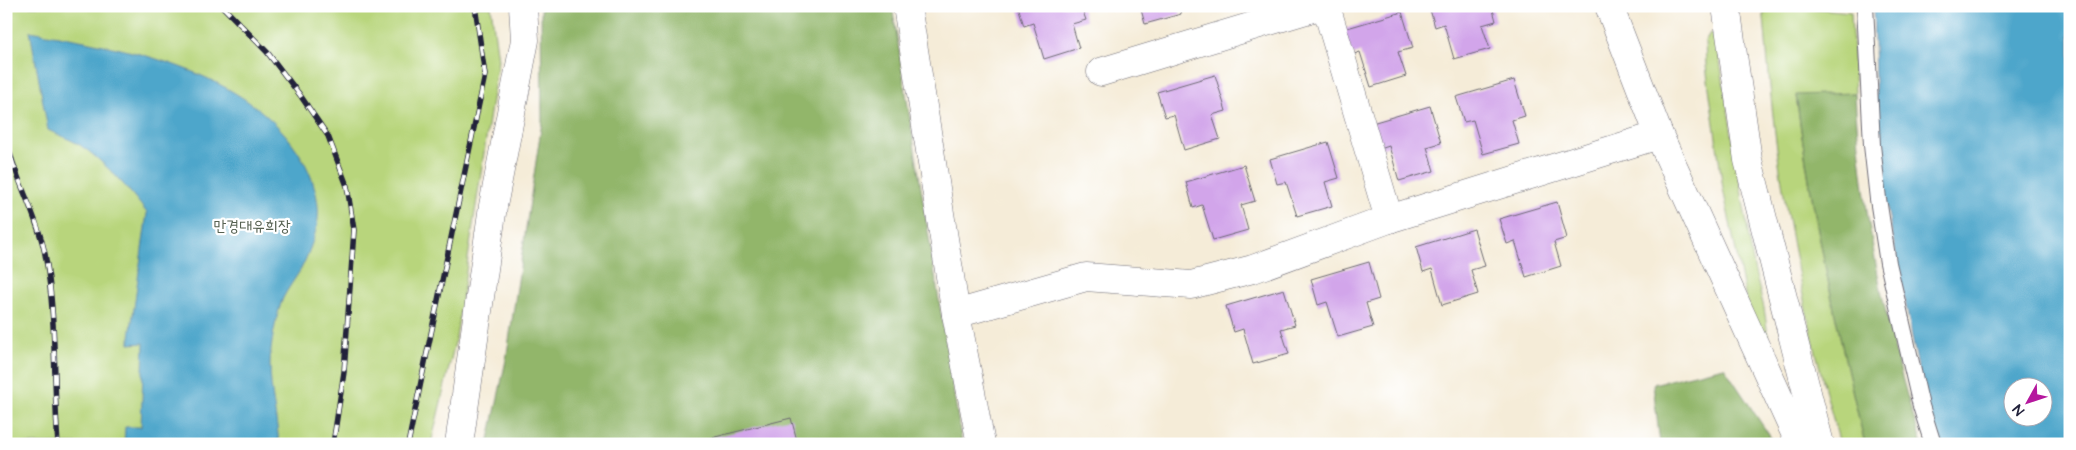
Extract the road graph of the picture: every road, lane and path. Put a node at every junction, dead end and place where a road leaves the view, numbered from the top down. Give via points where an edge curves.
1 (523, 6) edge
2 (907, 6) edge
3 (1318, 6) edge
4 (1326, 6) edge
5 (1609, 6) edge
6 (1726, 6) edge
7 (1865, 6) edge
8 (1101, 72) dead end
9 (1659, 134) junction
10 (1389, 219) junction
11 (956, 314) junction
12 (8, 404) dead end
13 (6, 419) edge
14 (459, 444) edge
15 (981, 444) edge
16 (1800, 444) edge
17 (1820, 444) edge
18 (1934, 444) edge

1 - 14 street via 526,40 493,206
2 - 11 street
3 - 8 street
4 - 10 street
5 - 9 street
6 - 17 street via 1748,160
7 - 18 lane via 1872,145 1888,263
9 - 10 street
9 - 16 street
10 - 11 street via 1253,269 1191,285 1086,277
11 - 15 street
12 - 13 path

